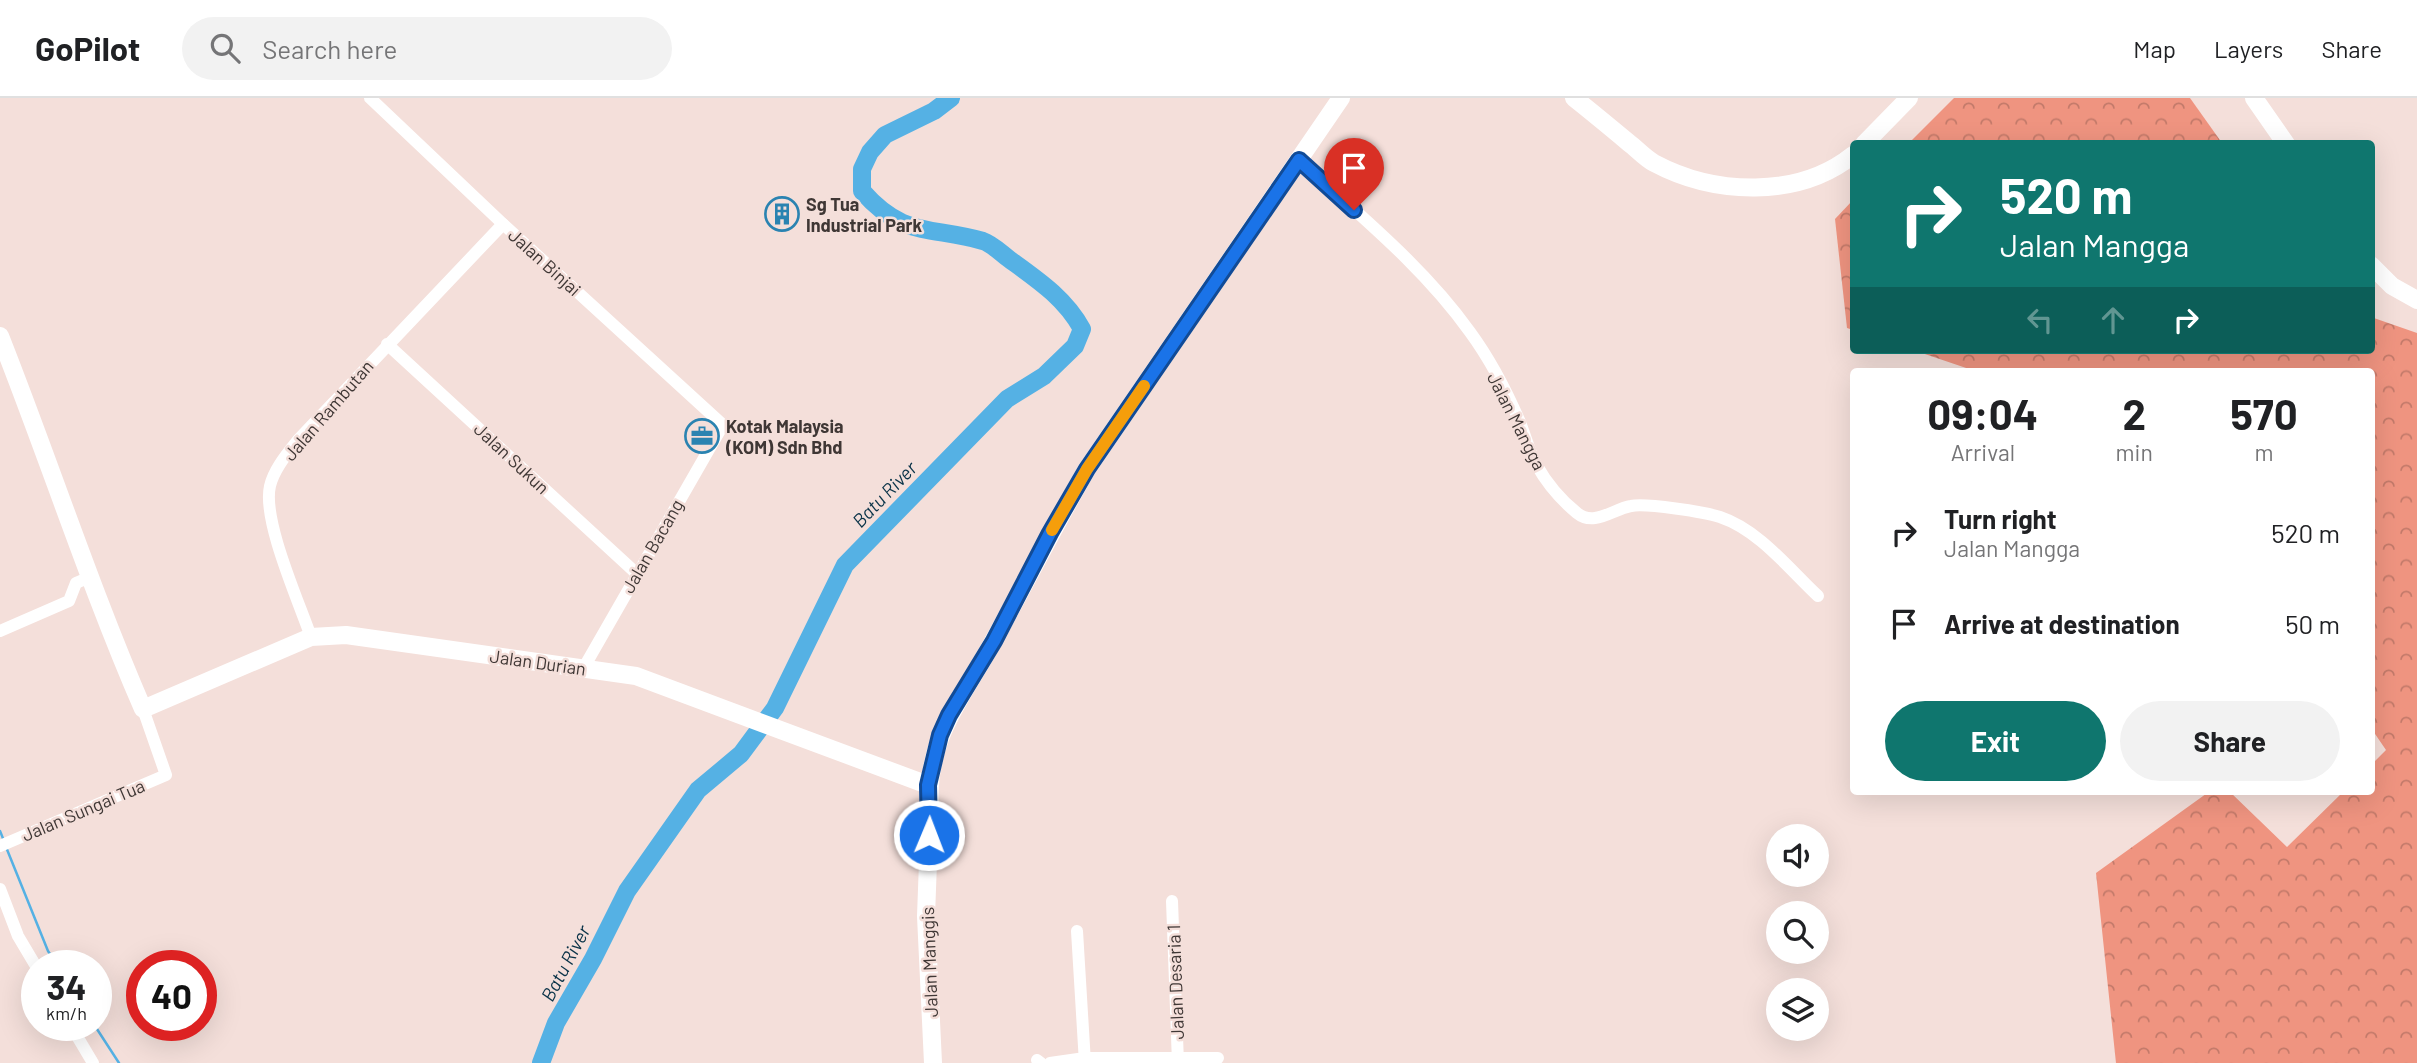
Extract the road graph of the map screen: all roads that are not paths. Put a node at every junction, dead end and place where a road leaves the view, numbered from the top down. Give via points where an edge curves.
1 (370, 98) edge
2 (1341, 98) edge
3 (1574, 98) edge
4 (1909, 98) edge
5 (2254, 98) edge
6 (1868, 140) edge
7 (2283, 140) edge
8 (1850, 157) edge
9 (1299, 160) junction
10 (503, 223) junction
11 (2375, 269) edge
12 (2417, 300) edge
13 (0, 336) edge
14 (387, 344) junction
15 (723, 425) joint
16 (636, 573) junction
17 (90, 577) junction
18 (1818, 596) dead end
19 (0, 631) edge
20 (311, 637) junction
21 (583, 669) junction
22 (143, 709) junction
23 (928, 785) junction
24 (0, 846) edge
25 (0, 889) edge
26 (1172, 901) dead end
27 (1077, 930) dead end
28 (26, 950) edge
29 (80, 1041) edge
30 (1218, 1058) dead end
31 (1178, 1060) edge
32 (1085, 1061) edge
33 (1043, 1062) edge
34 (93, 1063) edge
35 (933, 1063) edge

1 - 10 street, Jalan Binjai
2 - 9 street, Jalan Manggis
3 - 8 street via 1651,161 1682,176 1720,186 1786,186
4 - 6 street
5 - 7 street
9 - 18 street, Jalan Mangga via 1444,298 1484,355 1517,416 1536,464 1580,516 1595,519 1634,505 1721,517 1752,534
9 - 23 street, Jalan Manggis via 1087,469 949,715
10 - 14 street, Jalan Rambutan
10 - 15 street, Jalan Binjai
11 - 12 street via 2392,286
13 - 17 street
14 - 16 street, Jalan Sukun
14 - 20 street, Jalan Rambutan via 298,440 270,486 271,522
15 - 16 street, Jalan Bacang
16 - 21 street, Jalan Bacang
17 - 19 street via 76,583 69,601
17 - 22 street
20 - 21 street, Jalan Durian via 346,635
20 - 22 street, Jalan Durian
21 - 23 street, Jalan Durian via 636,677
22 - 24 street, Jalan Sungai Tua via 166,775
23 - 35 street, Jalan Manggis via 927,963
25 - 28 street
26 - 31 street, Jalan Desaria 1
27 - 32 street
29 - 34 street
30 - 31 street
31 - 32 street
32 - 33 street

